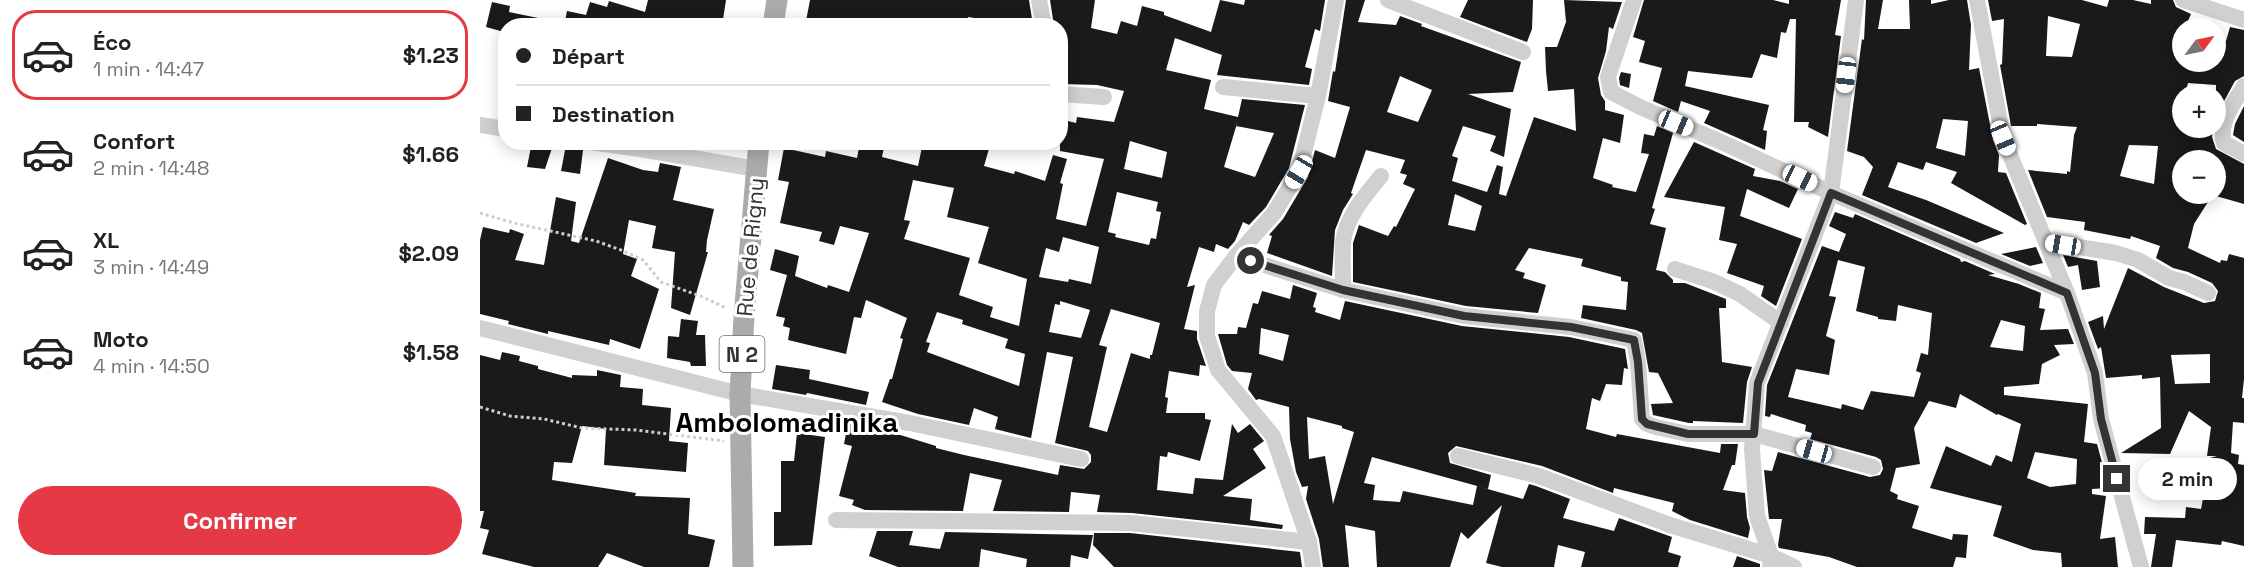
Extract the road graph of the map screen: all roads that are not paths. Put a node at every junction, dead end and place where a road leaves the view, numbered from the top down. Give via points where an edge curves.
1 (777, 0) edge
2 (1039, 0) edge
3 (1336, 0) edge
4 (1388, 0) edge
5 (1634, 0) edge
6 (1856, 0) edge
7 (1977, 0) edge
8 (2183, 0) edge
9 (774, 18) edge
10 (1042, 18) edge
11 (2244, 20) edge
12 (1523, 52) dead end
13 (2244, 86) edge
14 (1223, 87) dead end
15 (1068, 95) edge
16 (1318, 96) junction
17 (1104, 97) dead end
18 (480, 125) edge
19 (498, 128) edge
20 (646, 150) edge
21 (758, 150) edge
22 (2244, 154) edge
23 (757, 170) junction
24 (1381, 176) dead end
25 (1831, 193) junction
26 (2047, 242) junction
27 (1236, 256) junction
28 (1675, 269) dead end
29 (1343, 290) junction
30 (2208, 292) dead end
31 (2067, 293) junction
32 (1781, 322) junction
33 (480, 328) edge
34 (740, 394) junction
35 (1754, 434) junction
36 (1458, 456) dead end
37 (1081, 459) dead end
38 (1873, 467) dead end
39 (836, 520) dead end
40 (1309, 542) junction
41 (1771, 561) edge
42 (743, 567) edge
43 (1313, 567) edge
44 (1794, 567) edge
45 (2141, 567) edge

1 - 9 main road
2 - 10 street
3 - 16 street
4 - 12 street
5 - 25 street via 1608,77 1611,93
6 - 25 street
7 - 26 street via 2003,138
8 - 11 street
13 - 22 street via 2221,133 2224,143
14 - 16 street
15 - 17 street
16 - 27 street via 1299,172 1274,213
18 - 19 street
20 - 23 street
21 - 23 main road, Rue de Rigny / N 2
23 - 34 main road, Rue de Rigny / N 2
24 - 29 street via 1350,220 1343,240
25 - 31 street
25 - 32 street
26 - 30 street via 2116,253
26 - 31 street
27 - 29 street
27 - 40 street via 1214,285 1207,311 1207,336 1218,370 1273,436
28 - 32 street via 1740,294
29 - 35 street via 1464,316 1571,327 1634,340 1642,419 1647,424 1688,434
31 - 45 street via 2095,373 2101,419
32 - 35 street via 1758,383
33 - 34 street
34 - 37 street via 898,420
34 - 42 main road, Rue de Rigny / N 2
35 - 38 street
35 - 41 street via 1757,516
36 - 41 street via 1539,476
39 - 40 street via 1131,523
40 - 43 street
41 - 44 street

